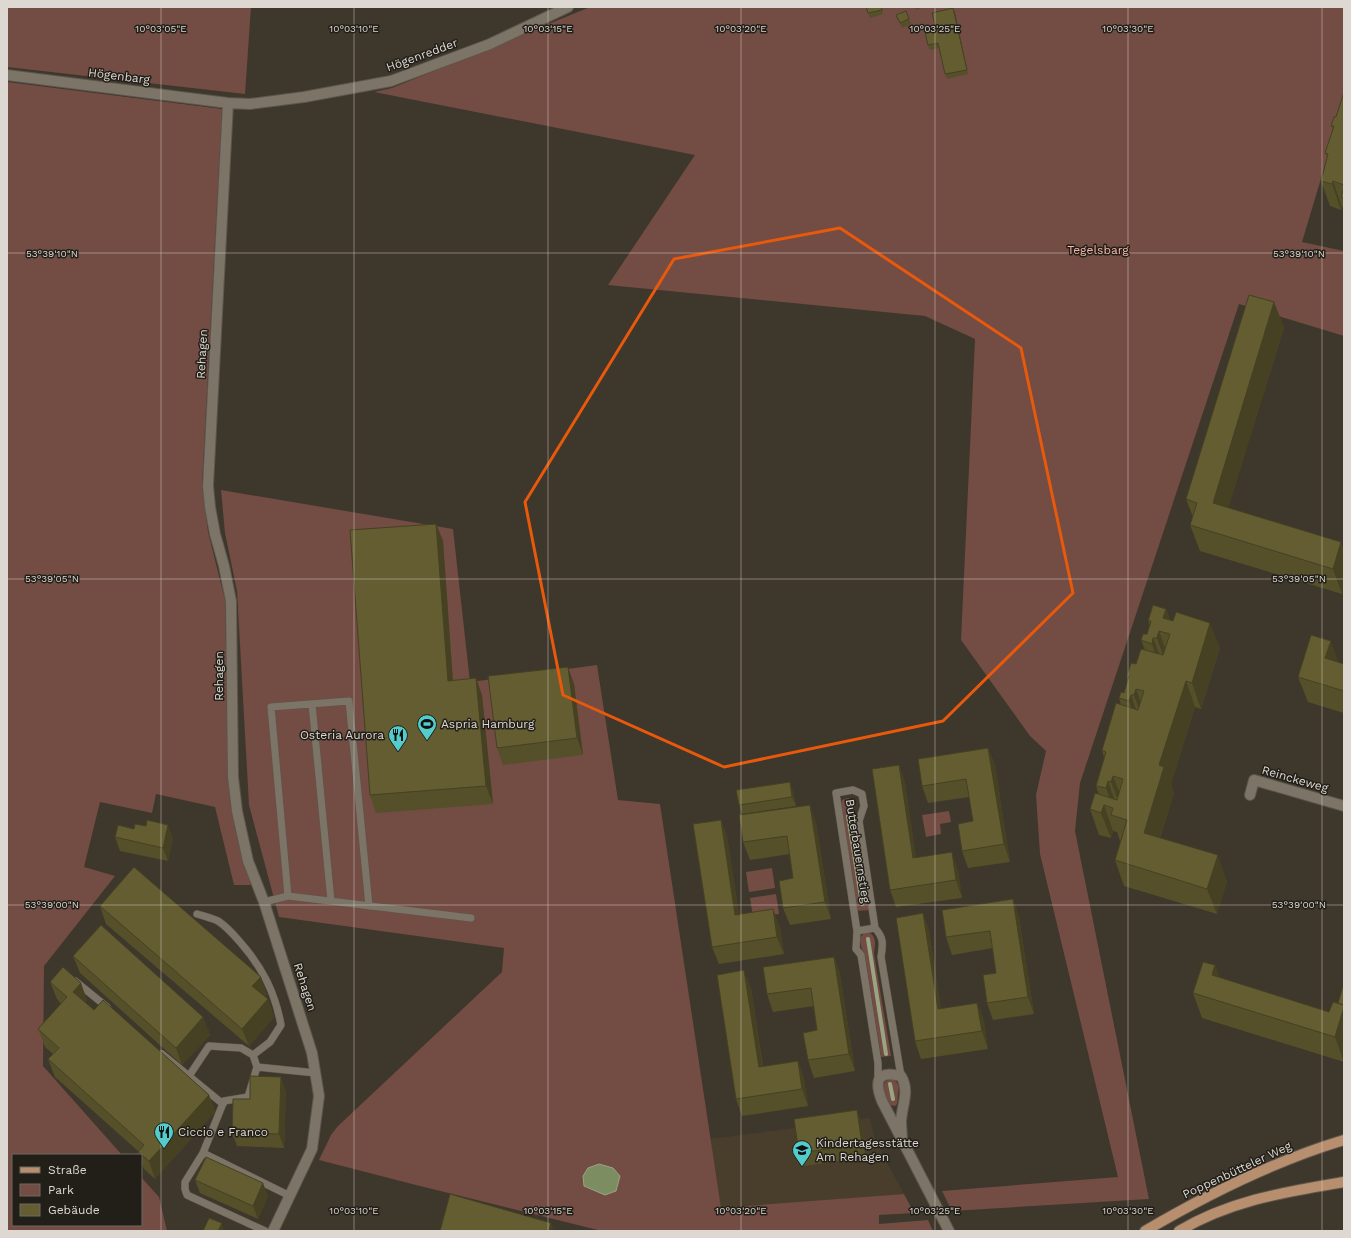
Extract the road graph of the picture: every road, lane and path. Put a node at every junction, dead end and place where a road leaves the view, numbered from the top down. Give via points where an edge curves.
1 (568, 7) edge
2 (7, 76) edge
3 (228, 103) junction
4 (312, 704) junction
5 (1250, 795) dead end
6 (1344, 806) edge
7 (288, 896) junction
8 (331, 901) junction
9 (264, 902) junction
10 (370, 906) junction
11 (197, 914) dead end
12 (471, 918) dead end
13 (875, 928) junction
14 (857, 931) junction
15 (70, 976) edge
16 (112, 1011) edge
17 (159, 1051) edge
18 (253, 1055) junction
19 (257, 1067) junction
20 (316, 1073) junction
21 (189, 1076) junction
22 (901, 1076) junction
23 (878, 1081) junction
24 (223, 1104) junction
25 (902, 1140) junction
26 (1344, 1140) edge
27 (203, 1152) junction
28 (1344, 1182) edge
29 (290, 1196) junction
30 (265, 1231) edge
31 (273, 1231) edge
32 (949, 1231) edge
33 (1145, 1231) edge
34 (1180, 1231) edge

1 - 3 street, Högenredder via 490,44 391,81 304,97 250,104
2 - 3 street, Högenbarg
3 - 9 street, Rehagen via 208,486 215,534 231,601 233,777 237,811 248,861
4 - 7 lane via 271,707
4 - 8 lane
4 - 10 lane via 349,701
5 - 6 street, Reinckeweg via 1254,780
7 - 8 lane
7 - 9 lane
8 - 10 lane
9 - 20 street, Rehagen
10 - 12 lane
11 - 18 lane via 217,921 233,934 254,958 271,988 281,1025 270,1042
13 - 14 lane
13 - 14 lane, Butterbauernstieg via 859,821 864,806 862,794 853,790 836,793
13 - 22 lane, Butterbauernstieg via 881,935 883,944 881,957
14 - 23 lane, Butterbauernstieg via 856,949 861,955 878,1063
15 - 16 lane
17 - 21 lane
18 - 19 lane
18 - 21 lane via 241,1048 209,1046
19 - 20 lane
19 - 24 lane via 248,1097 224,1101
20 - 29 street, Rehagen via 319,1096 312,1149
21 - 24 lane
22 - 23 street via 889,1073
22 - 25 street, Butterbauernstieg via 906,1091 901,1121
23 - 25 street, Butterbauernstieg via 877,1091
24 - 27 lane
25 - 32 street, Butterbauernstieg
26 - 33 main road, Poppenbütteler Weg via 1295,1156 1248,1177 1203,1198
27 - 29 lane
27 - 30 lane via 185,1182 187,1195
28 - 34 main road via 1258,1198 1213,1213
29 - 31 street, Rehagen

